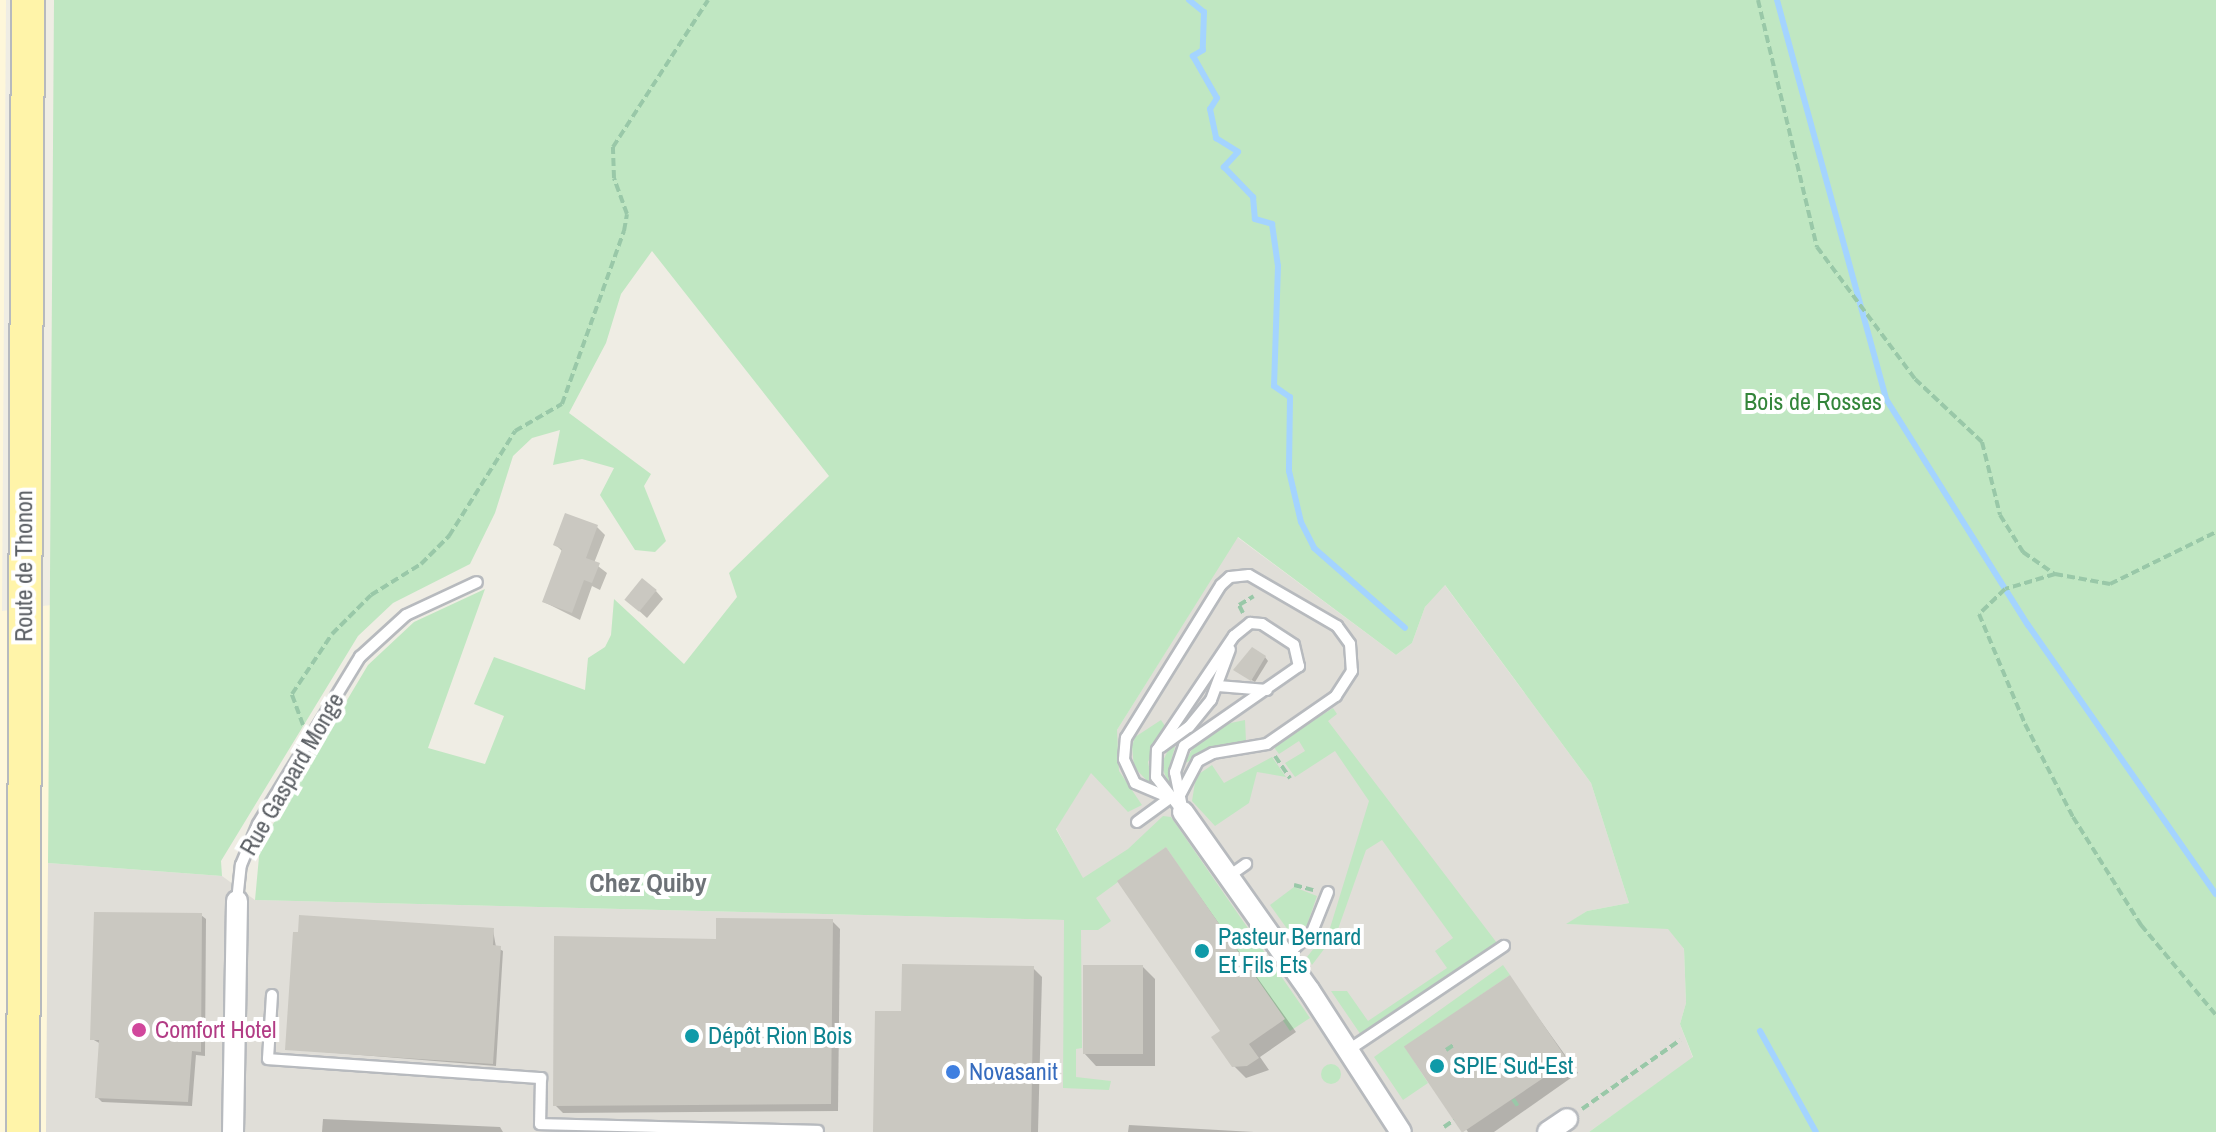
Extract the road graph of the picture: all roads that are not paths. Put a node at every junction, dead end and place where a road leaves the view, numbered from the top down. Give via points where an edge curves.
1 (28, 0) edge
2 (477, 582) dead end
3 (1234, 636) junction
4 (1218, 686) junction
5 (1269, 690) junction
6 (1157, 750) junction
7 (1177, 802) junction
8 (1137, 822) dead end
9 (1328, 892) dead end
10 (237, 901) joint
11 (1504, 946) dead end
12 (1286, 956) junction
13 (272, 995) dead end
14 (1347, 1051) junction
15 (1567, 1119) road end
16 (701, 1130) edge
17 (818, 1131) edge
18 (23, 1132) edge
19 (233, 1132) edge
20 (1401, 1132) edge
21 (1548, 1132) edge

1 - 18 main road, Route de Thonon
2 - 10 lane, Rue Gaspard Monge via 419,607 380,634 354,665 247,849
3 - 4 lane
3 - 5 lane via 1246,624 1258,622 1297,648 1296,671
3 - 6 lane
4 - 5 lane
4 - 6 lane via 1192,724
5 - 7 lane via 1184,746 1175,772
6 - 7 lane via 1156,777
7 - 7 lane via 1189,771 1209,754 1267,744 1344,687 1352,671 1352,650 1337,626 1255,577 1236,574 1221,585 1124,745 1125,765 1135,783
7 - 8 lane
7 - 12 street via 1238,870
9 - 12 lane via 1312,932
10 - 19 street, Rue Gaspard Monge
11 - 14 lane
12 - 14 street
13 - 16 lane via 268,1059 541,1078 540,1124
14 - 20 street
15 - 21 street
16 - 17 lane

